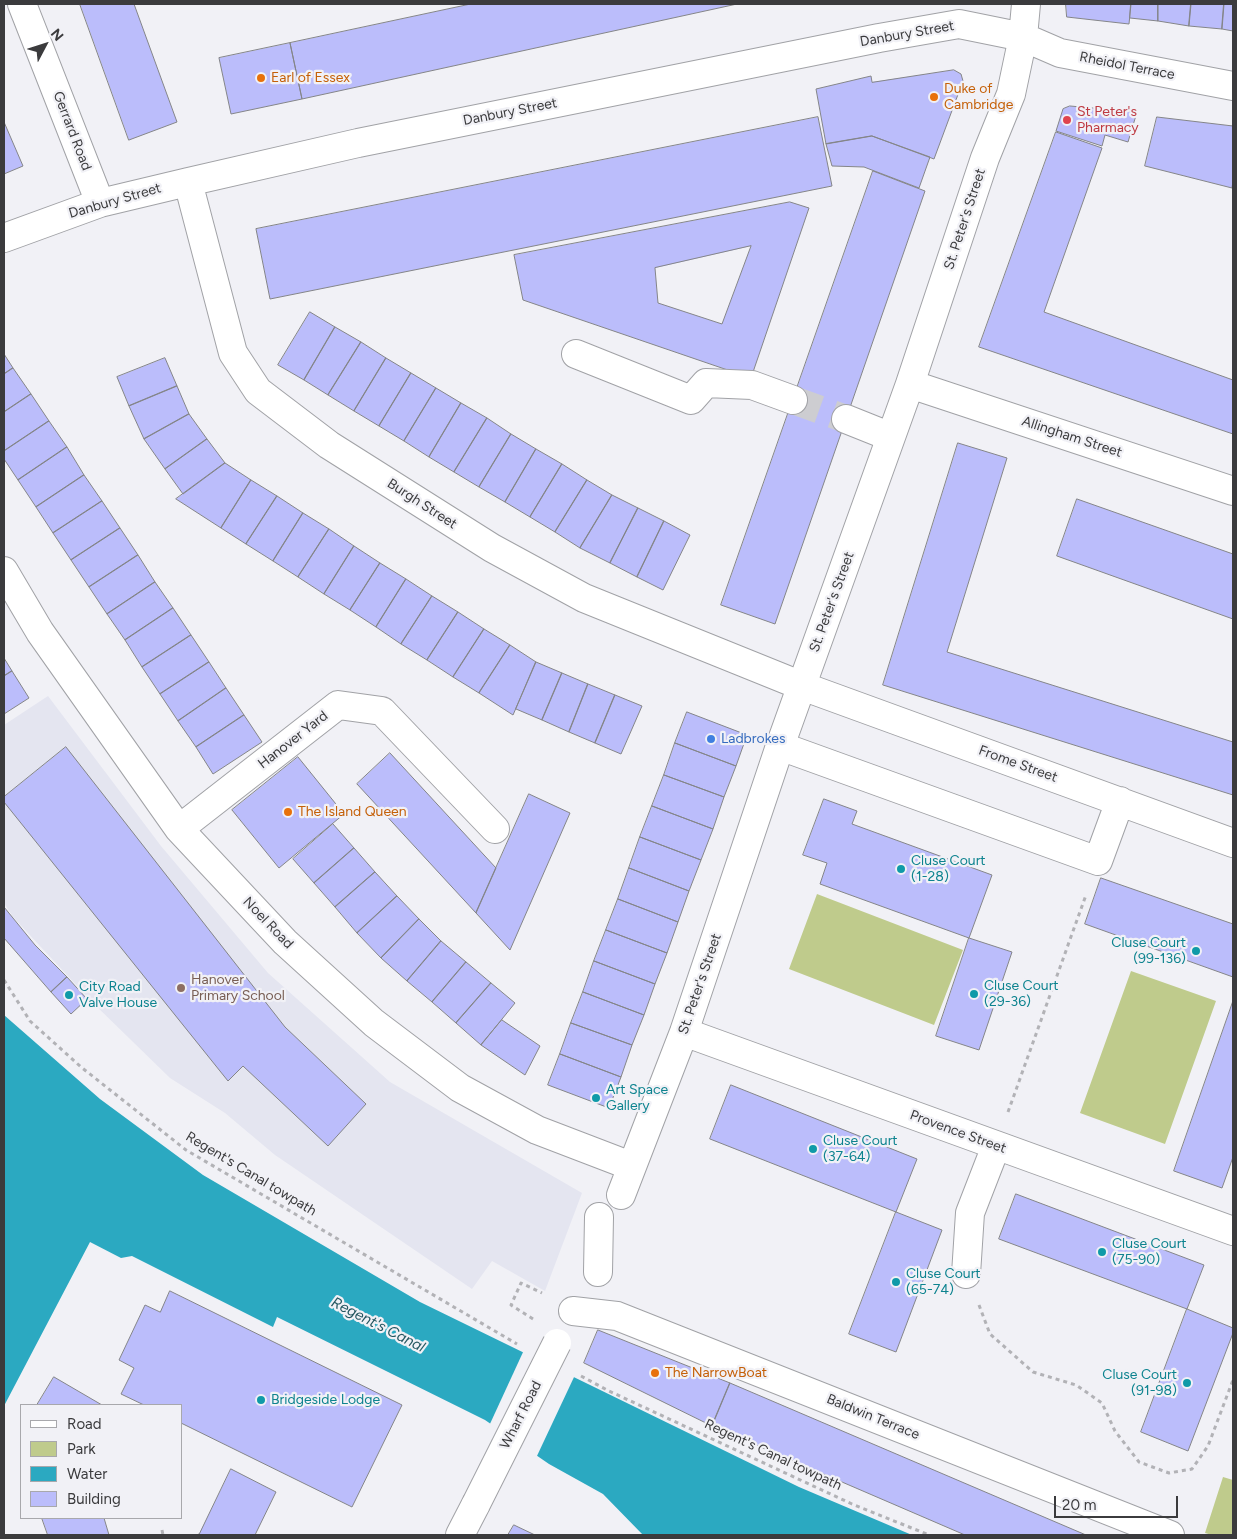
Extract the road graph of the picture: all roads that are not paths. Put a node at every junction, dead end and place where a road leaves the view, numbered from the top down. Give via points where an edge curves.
1 (22, 4) edge
2 (1026, 4) edge
3 (1023, 37) junction
4 (1233, 86) edge
5 (188, 182) junction
6 (100, 203) junction
7 (4, 238) edge
8 (576, 354) dead end
9 (910, 384) junction
10 (793, 400) tunnel mouth
11 (846, 419) tunnel mouth
12 (891, 437) junction
13 (1233, 491) edge
14 (4, 571) edge
15 (802, 686) junction
16 (780, 746) junction
17 (1120, 801) junction
18 (179, 829) junction
19 (495, 829) dead end
20 (1233, 843) edge
21 (684, 1032) junction
22 (996, 1146) junction
23 (631, 1166) junction
24 (621, 1195) dead end
25 (599, 1217) dead end
26 (1233, 1231) edge
27 (598, 1272) dead end
28 (966, 1274) road end
29 (577, 1303) joint
30 (460, 1535) edge
31 (1170, 1535) edge

1 - 6 street, Gerrard Road
2 - 3 street, St. Peter's Street
3 - 4 street, Rheidol Terrace via 1060,53
3 - 5 street, Danbury Street via 959,24 358,143
3 - 9 street, St. Peter's Street via 1011,94 985,158
5 - 6 street, Danbury Street
5 - 15 street, Burgh Street via 233,353 258,391 329,445 492,548 584,598
6 - 7 street, Danbury Street
8 - 10 street via 691,400 706,383 752,385
9 - 12 street, St. Peter's Street
9 - 13 street, Allingham Street
11 - 12 street
12 - 15 street, St. Peter's Street
14 - 18 street, Noel Road via 40,632
15 - 16 street, St. Peter's Street
15 - 17 street, Frome Street
16 - 17 street via 1098,861
16 - 21 street, St. Peter's Street
17 - 20 street, Frome Street
18 - 19 street, Hanover Yard via 338,705 382,711
18 - 23 street, Noel Road via 285,942 374,1023 460,1088 537,1130
21 - 22 street, Provence Street
21 - 23 street, St. Peter's Street
22 - 26 street, Provence Street
22 - 28 street via 970,1213
23 - 24 street, St. Peter's Street
25 - 27 street
29 - 30 street, Wharf Road, bridge
29 - 31 street, Baldwin Terrace

